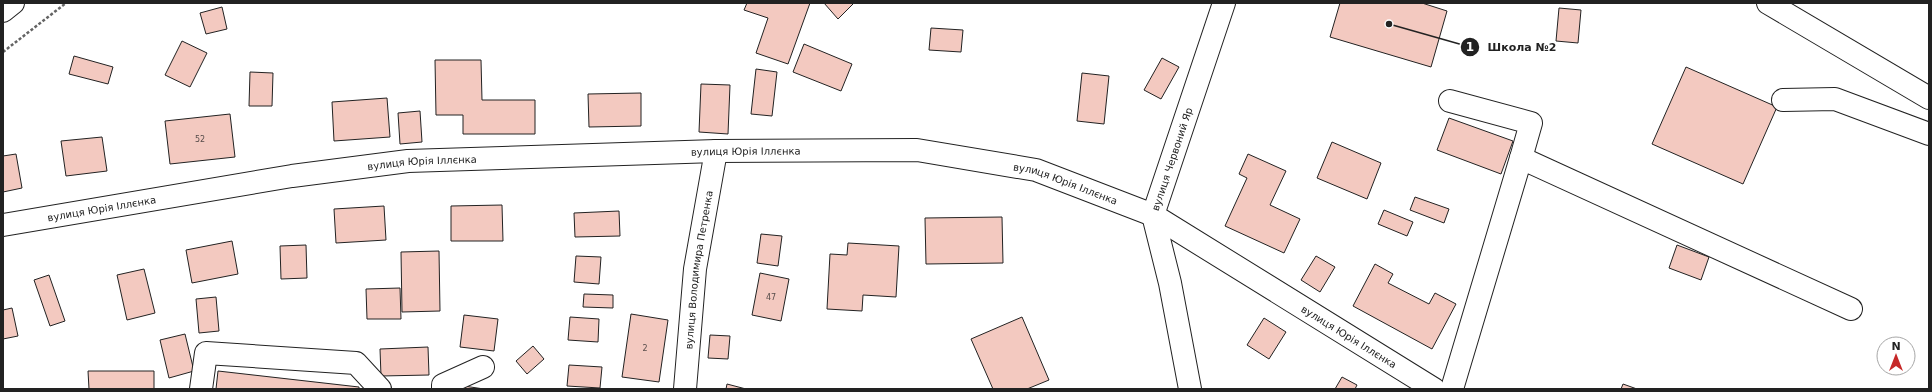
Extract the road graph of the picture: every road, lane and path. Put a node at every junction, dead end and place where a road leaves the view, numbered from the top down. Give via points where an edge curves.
1 (13, 3) edge
2 (66, 3) edge
3 (1224, 3) edge
4 (1768, 3) edge
5 (3, 11) edge
6 (3, 52) edge
7 (1929, 98) edge
8 (1783, 100) dead end
9 (1450, 101) dead end
10 (1929, 134) edge
11 (716, 151) junction
12 (1521, 158) junction
13 (1153, 214) junction
14 (3, 225) edge
15 (1851, 309) dead end
16 (483, 367) dead end
17 (201, 389) edge
18 (380, 389) edge
19 (443, 389) edge
20 (685, 389) edge
21 (1190, 389) edge
22 (1434, 389) edge
23 (1452, 389) edge

1 - 5 street
2 - 6 path
3 - 13 street, вулиця Червоний Яр
4 - 7 street
8 - 10 street via 1835,99
9 - 12 street via 1531,123
11 - 13 street, вулиця Юрія Іллєнка via 917,150 1036,170
11 - 14 street, вулиця Юрія Іллєнка via 408,161 292,176
11 - 20 street, вулиця Володимира Петренка via 695,269
12 - 15 street
12 - 23 street
13 - 21 street, вулиця Червоний Яр via 1170,283
13 - 22 street, вулиця Юрія Іллєнка
16 - 19 street via 443,385
17 - 18 street via 206,353 356,363

